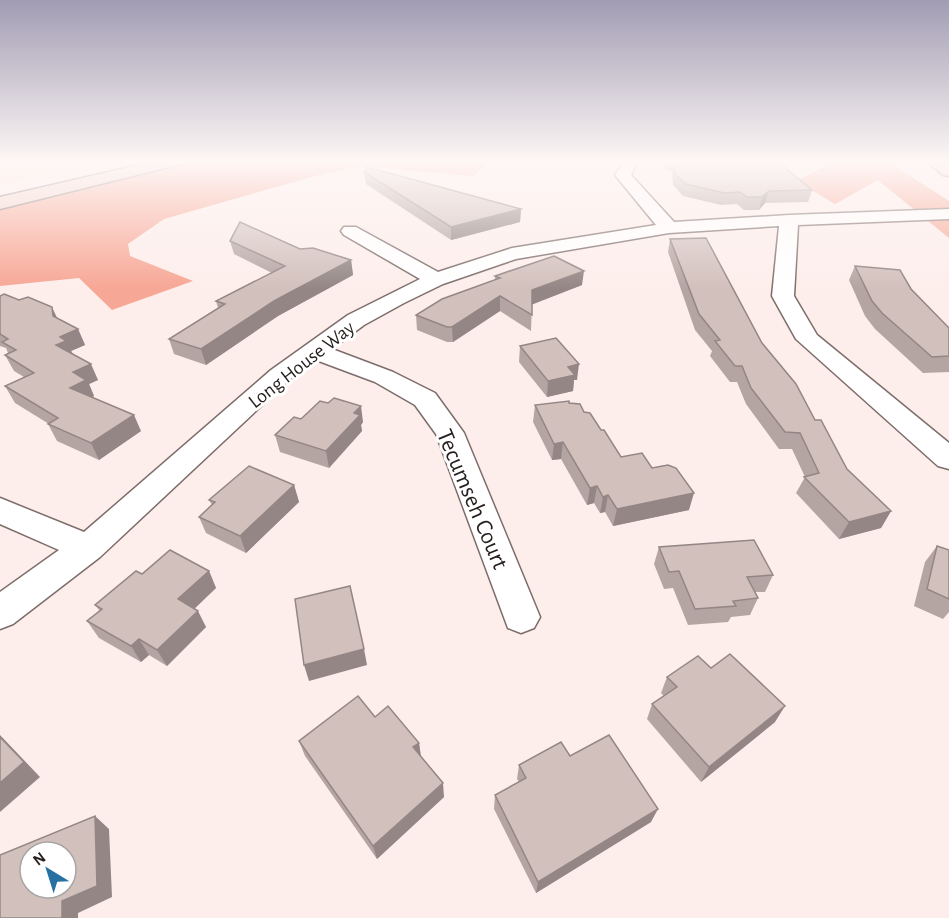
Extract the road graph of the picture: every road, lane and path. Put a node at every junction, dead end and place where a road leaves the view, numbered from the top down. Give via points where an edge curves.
1 (648, 204) edge
2 (949, 214) edge
3 (789, 220) junction
4 (669, 228) junction
5 (350, 231) dead end
6 (436, 280) junction
7 (312, 350) junction
8 (949, 459) edge
9 (0, 510) edge
10 (88, 548) junction
11 (0, 613) edge
12 (520, 616) dead end

1 - 4 street
2 - 3 street, Long House Way
3 - 4 street, Long House Way
3 - 8 street via 783,296 808,339
4 - 6 street, Long House Way via 513,254
5 - 6 street
6 - 7 street, Long House Way via 356,320
7 - 10 street, Long House Way
7 - 12 street, Tecumseh Court via 384,377 425,399 450,433
9 - 10 street
10 - 11 street, Long House Way

